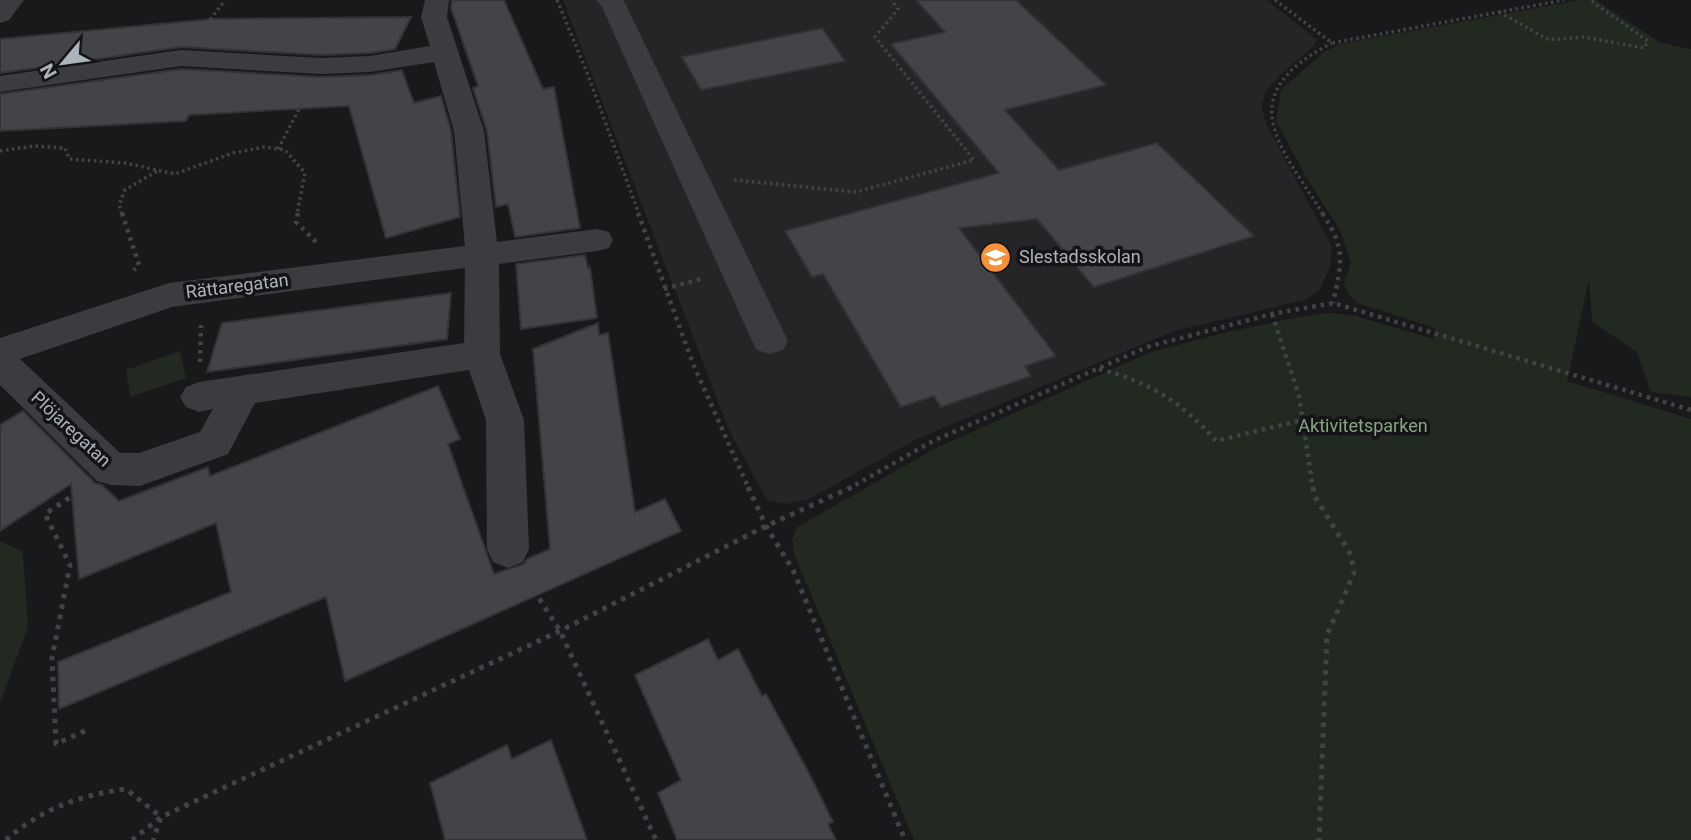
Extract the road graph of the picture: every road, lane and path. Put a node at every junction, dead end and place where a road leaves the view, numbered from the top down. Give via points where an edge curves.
1 (12, 0) edge
2 (437, 0) edge
3 (556, 0) edge
4 (608, 0) edge
5 (891, 0) edge
6 (1275, 0) edge
7 (1564, 0) edge
8 (1590, 0) edge
9 (1498, 12) junction
10 (0, 15) edge
11 (1332, 43) junction
12 (444, 52) junction
13 (322, 66) junction
14 (0, 84) edge
15 (278, 149) junction
16 (0, 151) edge
17 (158, 170) junction
18 (699, 187) junction
19 (597, 240) dead end
20 (482, 255) junction
21 (316, 276) junction
22 (207, 290) junction
23 (1333, 303) junction
24 (1272, 314) junction
25 (94, 320) junction
26 (770, 341) dead end
27 (0, 352) edge
28 (482, 354) junction
29 (0, 362) edge
30 (1098, 369) junction
31 (243, 390) junction
32 (199, 397) joint
33 (1691, 410) edge
34 (1302, 420) junction
35 (111, 469) junction
36 (766, 526) junction
37 (508, 549) joint
38 (560, 631) junction
39 (89, 729) dead end
40 (161, 817) junction
41 (6, 840) edge
42 (132, 840) edge
43 (153, 840) edge
44 (656, 840) edge
45 (905, 840) edge
46 (1319, 840) edge

1 - 10 street
2 - 12 street via 434,17
3 - 36 path via 588,75 693,364
4 - 18 street
5 - 18 path via 898,9 875,37 974,160 856,192 731,180
6 - 11 path
7 - 9 path
8 - 9 path via 1648,41 1644,48 1583,37 1549,40
9 - 11 path
11 - 23 path via 1287,75 1274,92 1270,117 1341,250
12 - 13 street
12 - 20 street via 469,131
13 - 14 street via 181,58
13 - 15 path
15 - 17 path via 233,153 175,174
15 - 21 path via 285,150 305,173 296,222 318,244
16 - 17 path via 65,148 69,159
17 - 25 path via 125,190 119,205 139,265
18 - 26 street
19 - 20 street, Rättaregatan
20 - 21 street, Rättaregatan
20 - 28 street
21 - 22 street, Rättaregatan
22 - 25 street, Rättaregatan via 169,295
22 - 32 path
23 - 24 path
23 - 33 path
24 - 30 path via 1147,347
24 - 34 path
25 - 27 street, Rättaregatan
28 - 31 street
28 - 37 street via 505,420
29 - 35 street, Plöjaregatan
30 - 34 path via 1152,385 1196,417 1216,441
30 - 36 path via 933,441 854,486
31 - 32 street
31 - 35 street, Plöjaregatan via 214,443 140,470
34 - 46 path via 1314,495 1351,555 1354,573 1327,635
35 - 39 path via 45,514 69,565 52,658 56,744
36 - 38 path
36 - 45 path via 793,570
37 - 38 path
38 - 40 path
38 - 44 path
40 - 41 path via 126,789 90,792 50,808
40 - 42 path
40 - 43 path

